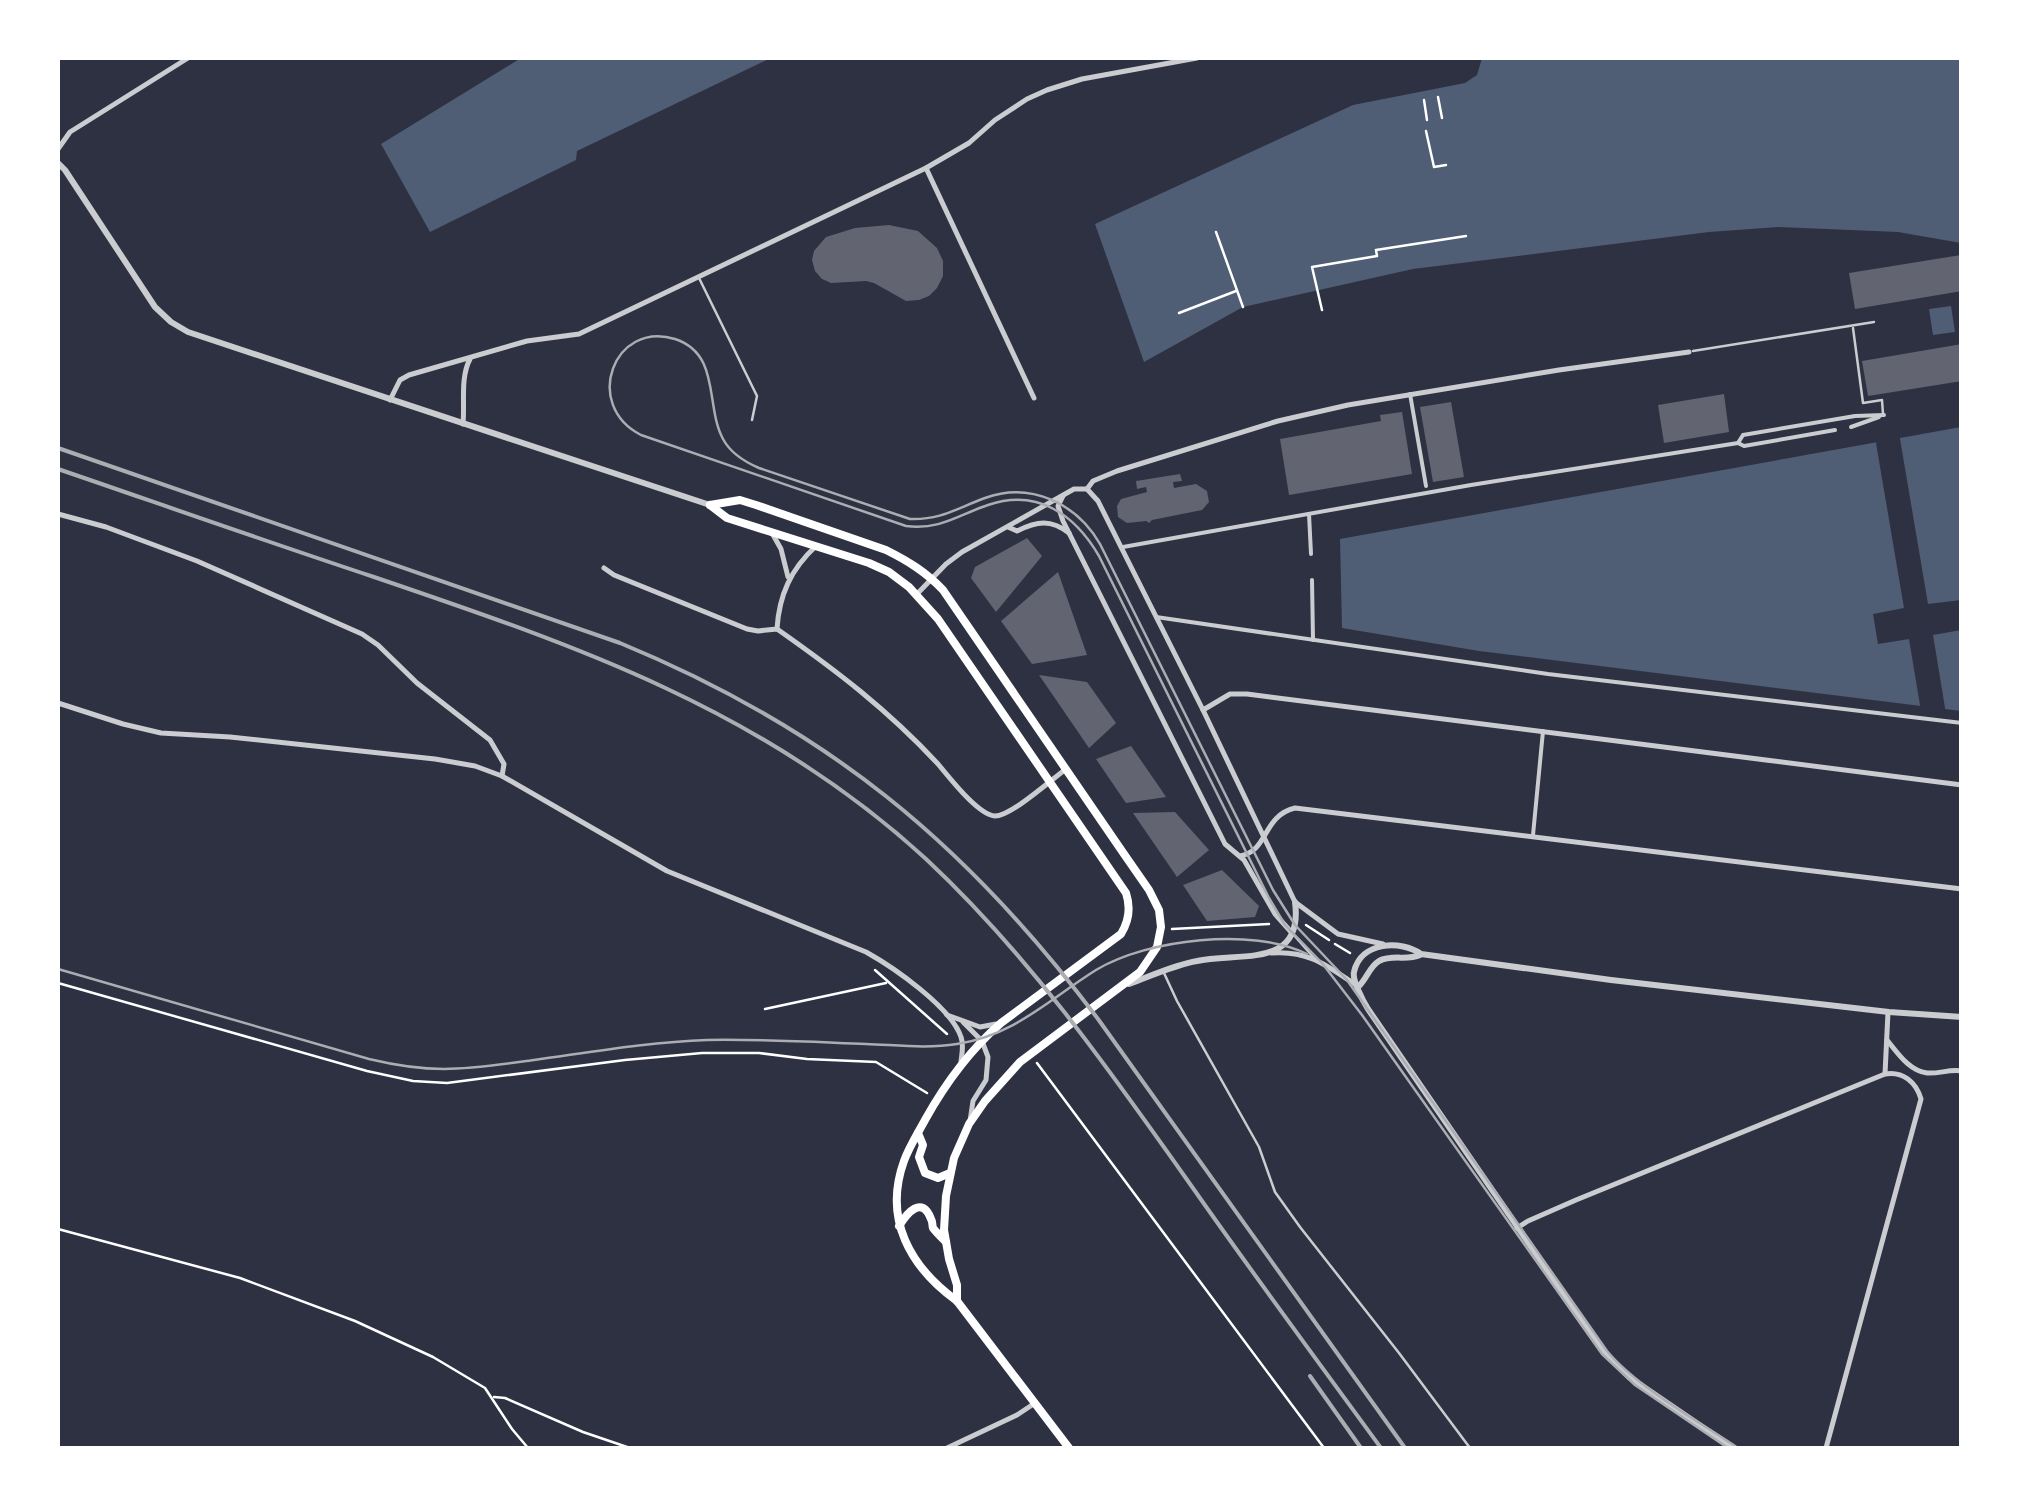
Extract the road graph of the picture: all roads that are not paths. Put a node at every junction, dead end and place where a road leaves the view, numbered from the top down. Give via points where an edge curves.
1 (188, 58) edge
2 (1197, 58) edge
3 (58, 149) edge
4 (58, 163) edge
5 (926, 168) junction
6 (698, 277) junction
7 (1874, 322) dead end
8 (1852, 326) junction
9 (1689, 352) joint
10 (470, 359) junction
11 (1410, 394) junction
12 (1034, 398) dead end
13 (390, 400) junction
14 (1884, 415) junction
15 (752, 420) dead end
16 (463, 424) junction
17 (1851, 427) dead end
18 (1834, 430) dead end
19 (1738, 443) junction
20 (1426, 486) dead end
21 (1087, 490) junction
22 (1065, 494) junction
23 (710, 505) junction
24 (58, 514) edge
25 (1310, 514) junction
26 (1008, 527) junction
27 (772, 533) junction
28 (1075, 541) junction
29 (816, 546) junction
30 (1121, 547) junction
31 (1311, 554) dead end
32 (604, 568) dead end
33 (789, 578) junction
34 (932, 578) junction
35 (1312, 580) dead end
36 (917, 594) junction
37 (1156, 616) junction
38 (777, 629) junction
39 (1312, 640) junction
40 (58, 703) edge
41 (1203, 710) junction
42 (1962, 723) edge
43 (1542, 731) junction
44 (1066, 770) junction
45 (502, 776) junction
46 (1050, 781) junction
47 (1962, 784) edge
48 (1263, 836) junction
49 (1532, 837) junction
50 (1240, 856) junction
51 (1962, 889) edge
52 (1295, 902) junction
53 (1292, 933) junction
54 (1383, 944) junction
55 (1269, 953) junction
56 (1422, 954) junction
57 (1315, 958) junction
58 (1164, 971) junction
59 (1122, 986) junction
60 (1358, 987) junction
61 (1888, 1012) junction
62 (947, 1015) junction
63 (1962, 1017) edge
64 (963, 1022) junction
65 (1001, 1023) junction
66 (1887, 1040) junction
67 (982, 1041) junction
68 (960, 1066) junction
69 (1962, 1072) edge
70 (1885, 1074) junction
71 (969, 1124) junction
72 (918, 1133) junction
73 (951, 1172) junction
74 (900, 1226) junction
75 (1517, 1228) junction
76 (946, 1242) junction
77 (957, 1301) junction
78 (1035, 1403) junction
79 (947, 1448) edge
80 (1069, 1448) edge
81 (1470, 1448) edge
82 (1734, 1448) edge
83 (1826, 1448) edge

1 - 3 street via 70,132
2 - 5 street via 1046,90
4 - 13 street via 171,322
5 - 6 street
5 - 12 street
6 - 10 street via 580,334
6 - 15 lane via 756,396
7 - 8 lane
8 - 9 lane
8 - 14 lane via 1863,402 1882,400
9 - 11 street
10 - 13 street via 406,376
10 - 16 street
11 - 20 street
11 - 21 street via 1278,421 1117,471
13 - 16 street
14 - 17 street
14 - 19 street via 1743,436
16 - 23 street
18 - 19 street
19 - 25 street
21 - 22 street
21 - 30 street
22 - 26 street
22 - 28 street via 1058,506
23 - 27 main road
23 - 34 main road via 756,505 886,550
24 - 45 street via 197,561 362,634 490,740 504,764
25 - 30 street
25 - 31 street
26 - 28 street via 1017,531 1048,522
26 - 34 street
27 - 29 main road
27 - 33 street
28 - 50 street via 1225,844
29 - 33 street
29 - 36 main road via 880,568
30 - 37 street
32 - 38 street via 737,625
33 - 38 street
34 - 36 street
34 - 44 main road
35 - 39 street
36 - 46 main road
37 - 39 street
37 - 41 street
38 - 46 street via 857,686 988,814 1009,811
39 - 42 street
40 - 45 street via 162,733 418,757
41 - 43 street via 1230,694 1247,694
41 - 48 street
43 - 47 street
43 - 49 street
44 - 46 street
44 - 59 main road via 1158,910 1154,955
45 - 62 street via 667,871 866,952 902,973
46 - 65 main road via 1126,893 1128,920 1116,938
48 - 49 street via 1278,814 1294,808
48 - 50 street via 1254,852
48 - 52 street
49 - 51 street
50 - 53 street
52 - 53 street
52 - 54 street via 1338,934
53 - 55 street
53 - 57 lane
54 - 56 street
54 - 60 street via 1356,966
55 - 57 street
55 - 58 street
56 - 60 street via 1380,961
56 - 61 street
57 - 60 street
58 - 59 street
58 - 81 lane via 1258,1147 1275,1192
59 - 71 main road via 1030,1054
60 - 75 street
61 - 63 street
61 - 66 street
62 - 64 street
62 - 68 street via 962,1038
64 - 65 street via 980,1028
64 - 67 street
65 - 67 main road
66 - 69 street via 1920,1071
66 - 70 street
67 - 68 main road
67 - 71 street via 988,1070
68 - 72 main road
70 - 75 street
70 - 83 street via 1909,1080 1921,1099
71 - 73 main road
72 - 73 main road via 925,1173 938,1178
72 - 74 main road via 897,1189
73 - 76 main road
74 - 76 main road via 909,1211 924,1210
74 - 77 main road via 934,1284
75 - 82 street via 1613,1362
76 - 77 main road
77 - 78 main road
78 - 79 street
78 - 80 main road

